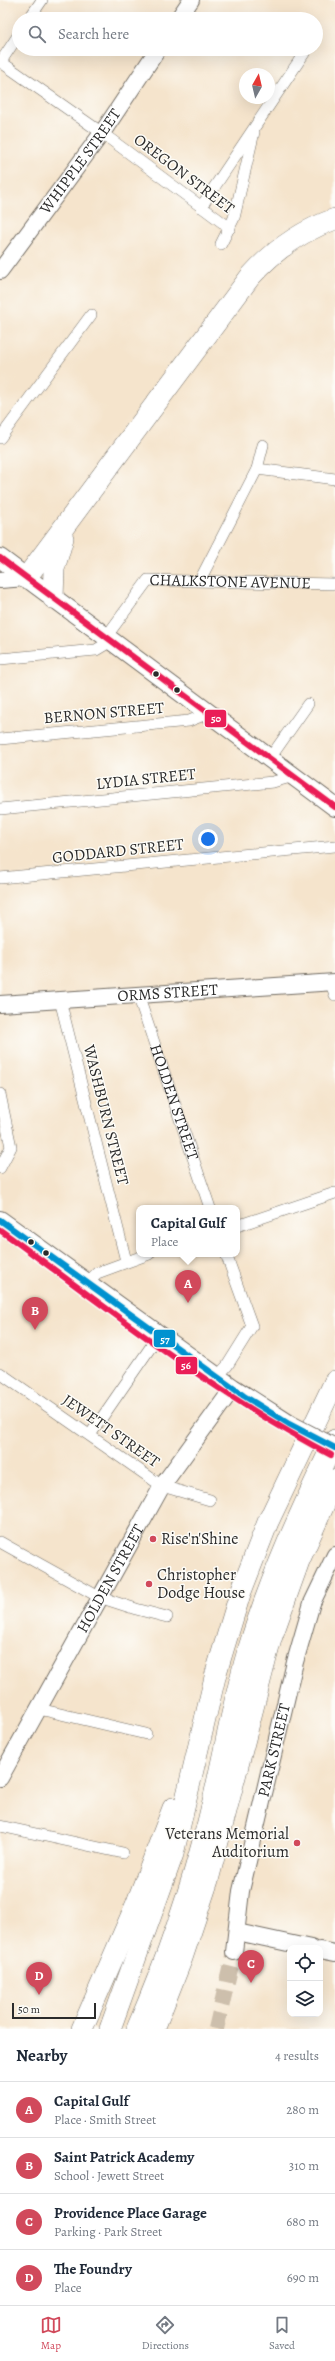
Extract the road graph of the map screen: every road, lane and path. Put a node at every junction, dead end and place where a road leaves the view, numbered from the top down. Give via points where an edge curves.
1 (42, 0) edge
2 (191, 0) edge
3 (34, 12) edge
4 (183, 12) edge
5 (12, 44) edge
6 (153, 56) edge
7 (302, 56) edge
8 (0, 62) edge
9 (255, 125) junction
10 (102, 133) junction
11 (201, 206) junction
12 (335, 219) edge
13 (230, 228) junction
14 (221, 244) dead end
15 (0, 271) edge
16 (91, 315) dead end
17 (0, 438) edge
18 (263, 445) dead end
19 (257, 469) junction
20 (335, 479) edge
21 (76, 510) junction
22 (0, 558) edge
23 (26, 578) junction
24 (0, 580) edge
25 (200, 580) junction
26 (335, 584) edge
27 (53, 598) junction
28 (109, 639) junction
29 (0, 659) edge
30 (308, 704) dead end
31 (209, 713) junction
32 (0, 739) edge
33 (270, 758) junction
34 (294, 776) junction
35 (335, 807) edge
36 (0, 809) edge
37 (335, 846) edge
38 (0, 878) edge
39 (334, 987) edge
40 (138, 995) junction
41 (60, 1000) junction
42 (0, 1004) edge
43 (0, 1094) edge
44 (0, 1168) edge
45 (335, 1193) edge
46 (209, 1205) edge
47 (0, 1220) edge
48 (240, 1225) edge
49 (139, 1257) edge
50 (227, 1257) edge
51 (126, 1261) junction
52 (87, 1283) junction
53 (159, 1335) junction
54 (0, 1373) edge
55 (217, 1377) junction
56 (335, 1381) edge
57 (233, 1388) junction
58 (90, 1435) junction
59 (335, 1440) edge
60 (335, 1448) edge
61 (335, 1480) edge
62 (162, 1486) junction
63 (210, 1500) dead end
64 (0, 1542) edge
65 (335, 1555) edge
66 (99, 1597) junction
67 (168, 1617) dead end
68 (39, 1709) junction
69 (146, 1734) dead end
70 (201, 1735) junction
71 (0, 1778) edge
72 (0, 1826) edge
73 (123, 1853) dead end
74 (237, 1932) junction
75 (296, 1945) edge
76 (323, 1951) edge
77 (234, 1952) tunnel mouth
78 (335, 1953) edge
79 (156, 2025) edge
80 (82, 2029) edge
81 (110, 2029) edge
82 (137, 2029) edge

1 - 3 street
2 - 4 street
5 - 8 street
6 - 10 street, WHIPPLE STREET
7 - 9 street
8 - 10 street, OREGON STREET
9 - 11 street
9 - 13 street
10 - 11 street, OREGON STREET
10 - 15 street, WHIPPLE STREET
11 - 13 street, OREGON STREET
12 - 21 highway via 287,243 250,277
13 - 14 street
16 - 17 street
18 - 19 street
19 - 20 street
19 - 25 street
21 - 23 highway
21 - 27 highway via 55,562 52,577
22 - 23 main road
23 - 24 street
23 - 27 main road
25 - 26 street, CHALKSTONE AVENUE
25 - 28 street, CHALKSTONE AVENUE via 148,580
27 - 28 main road
28 - 29 street via 96,650
28 - 31 main road
30 - 33 street
31 - 32 street, BERNON STREET via 189,721
31 - 33 main road
33 - 34 main road
34 - 35 main road
34 - 36 street, LYDIA STREET via 273,782
37 - 38 street, GODDARD STREET
39 - 40 street, ORMS STREET
40 - 41 street, ORMS STREET
40 - 46 street, HOLDEN STREET
41 - 42 street, ORMS STREET
41 - 51 street, WASHBURN STREET
43 - 44 street via 12,1147
45 - 48 street
47 - 52 main road
49 - 51 street
50 - 55 street via 252,1326 227,1366
51 - 52 street via 96,1273
52 - 53 main road
53 - 55 main road
53 - 58 street
54 - 58 street, JEWETT STREET
55 - 57 main road
56 - 70 highway via 276,1504 250,1568 225,1641
57 - 60 main road, bridge via 289,1424
57 - 62 street, HOLDEN STREET
58 - 62 street, JEWETT STREET
59 - 82 highway via 288,1541 256,1624 192,1880 172,1940
61 - 79 highway via 299,1561 270,1639 208,1880 189,1939
62 - 63 street, JEWETT STREET
62 - 66 street, HOLDEN STREET
64 - 66 street
65 - 74 street, PARK STREET via 312,1603 295,1662 241,1892
66 - 67 street
66 - 68 street, HOLDEN STREET
68 - 69 street
68 - 71 street, HOLDEN STREET
70 - 80 highway via 136,1905
70 - 81 highway via 172,1854
72 - 73 street
74 - 75 street
74 - 77 street, PARK STREET
76 - 78 street

